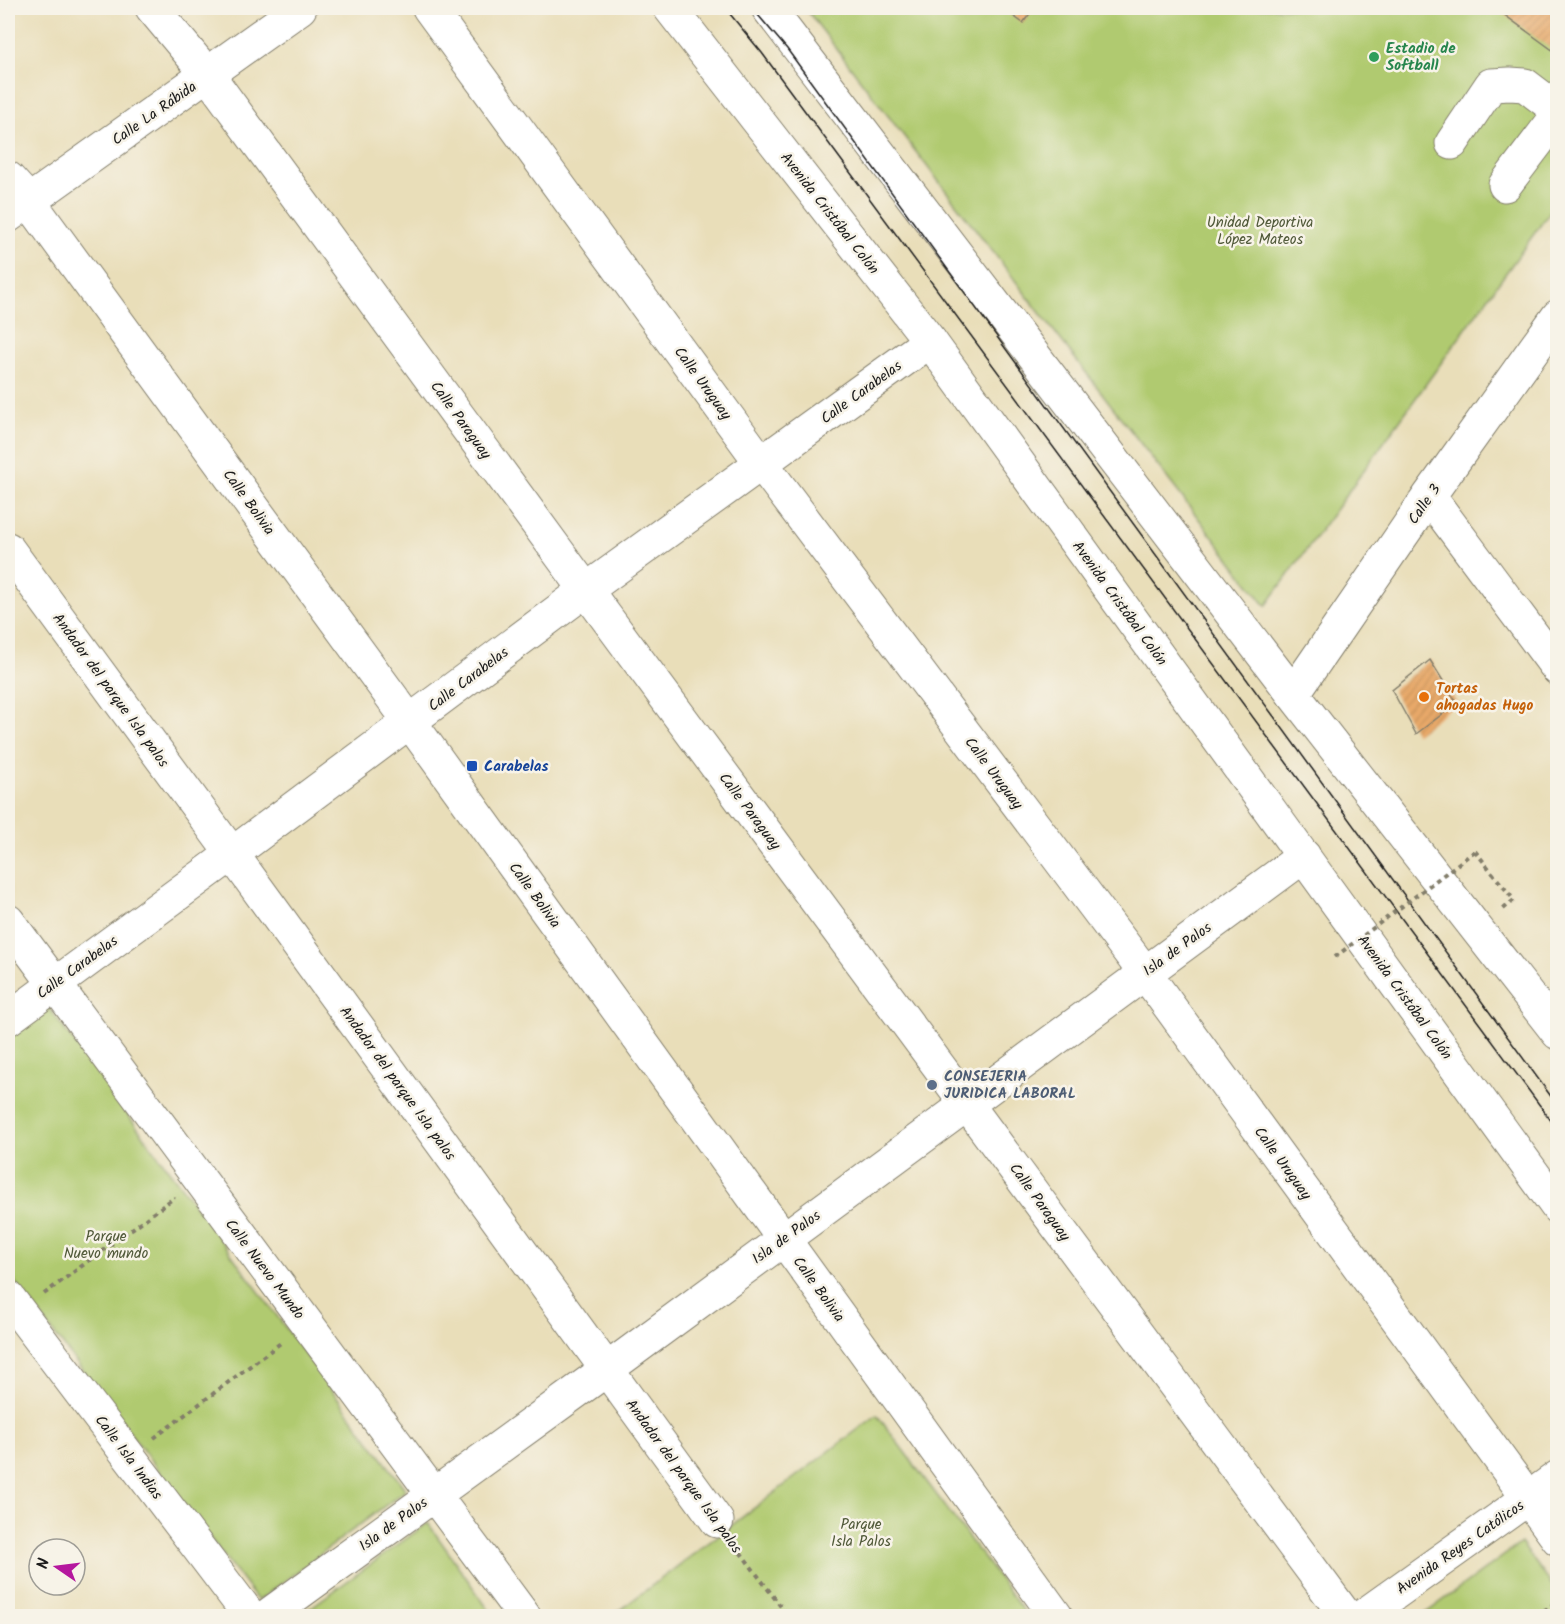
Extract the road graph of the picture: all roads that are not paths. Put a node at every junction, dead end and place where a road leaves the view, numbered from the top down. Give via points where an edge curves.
1 (152, 8) edge
2 (300, 8) edge
3 (429, 8) edge
4 (670, 8) edge
5 (768, 8) edge
6 (208, 75) junction
7 (1557, 110) edge
8 (1557, 115) edge
9 (1452, 143) dead end
10 (1505, 185) dead end
11 (15, 198) edge
12 (1557, 316) edge
13 (930, 341) junction
14 (762, 464) junction
15 (1429, 496) junction
16 (8, 549) edge
17 (586, 590) junction
18 (1557, 669) edge
19 (1293, 694) junction
20 (410, 722) junction
21 (232, 854) junction
22 (1304, 856) junction
23 (8, 921) edge
24 (1145, 973) junction
25 (54, 984) junction
26 (8, 1019) edge
27 (1557, 1033) edge
28 (968, 1104) junction
29 (1557, 1208) edge
30 (783, 1240) junction
31 (13, 1305) edge
32 (606, 1370) junction
33 (1557, 1477) edge
34 (433, 1494) junction
35 (1527, 1499) junction
36 (717, 1521) road end
37 (1557, 1539) edge
38 (250, 1617) edge
39 (267, 1617) edge
40 (524, 1617) edge
41 (1056, 1617) edge
42 (1346, 1617) edge
43 (1362, 1617) edge

1 - 6 street, Calle Paraguay
2 - 6 street, Calle La Rábida
3 - 14 street, Calle Uruguay
4 - 13 street, Avenida Cristóbal Colón
5 - 19 street
6 - 11 street, Calle La Rábida
6 - 17 street, Calle Paraguay
7 - 9 street via 1525,86 1491,85
8 - 10 street
11 - 20 street, Calle Bolivia
12 - 15 street, Calle 3
13 - 14 street, Calle Carabelas
13 - 22 street, Avenida Cristóbal Colón
14 - 17 street, Calle Carabelas
14 - 24 street, Calle Uruguay
15 - 18 street
15 - 19 street, Calle 3
16 - 21 street, Andador del parque Isla palos
17 - 20 street, Calle Carabelas
17 - 28 street, Calle Paraguay
19 - 27 street
20 - 21 street, Calle Carabelas
20 - 30 street, Calle Bolivia
21 - 25 street, Calle Carabelas
21 - 32 street, Andador del parque Isla palos
22 - 24 street, Isla de Palos
22 - 29 street, Avenida Cristóbal Colón
23 - 25 street, Calle Nuevo Mundo
24 - 28 street, Isla de Palos
24 - 35 street, Calle Uruguay
25 - 26 street, Calle Carabelas
25 - 34 street, Calle Nuevo Mundo
28 - 30 street, Isla de Palos
28 - 42 street, Calle Paraguay
30 - 32 street, Isla de Palos
30 - 41 street, Calle Bolivia
31 - 38 street, Calle Isla Indias
32 - 34 street, Isla de Palos
32 - 36 street, Andador del parque Isla palos
33 - 35 street, Avenida Reyes Católicos
34 - 39 street, Isla de Palos
34 - 40 street, Calle Nuevo Mundo
35 - 37 street, Calle Uruguay
35 - 43 street, Avenida Reyes Católicos

